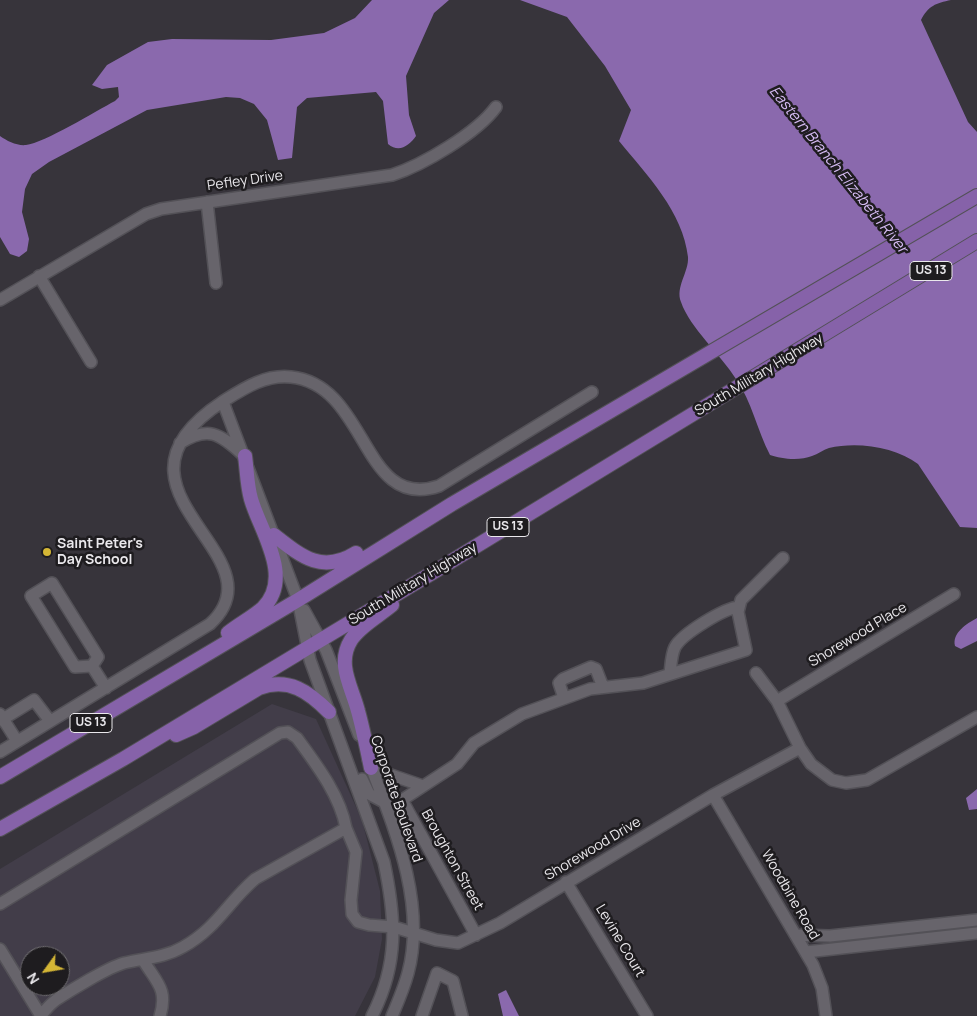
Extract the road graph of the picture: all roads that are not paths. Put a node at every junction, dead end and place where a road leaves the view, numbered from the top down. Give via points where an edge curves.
1 (496, 107) dead end
2 (977, 196) edge
3 (207, 202) junction
4 (977, 242) edge
5 (38, 276) junction
6 (216, 283) dead end
7 (0, 300) edge
8 (91, 362) dead end
9 (592, 392) dead end
10 (224, 402) junction
11 (180, 444) junction
12 (245, 456) junction
13 (452, 504) junction
14 (274, 535) junction
15 (783, 558) dead end
16 (432, 573) junction
17 (954, 594) dead end
18 (298, 600) junction
19 (738, 607) junction
20 (321, 640) junction
21 (308, 647) junction
22 (92, 666) junction
23 (182, 668) junction
24 (756, 672) dead end
25 (670, 674) junction
26 (603, 687) junction
27 (106, 688) junction
28 (564, 698) junction
29 (776, 701) junction
30 (329, 712) junction
31 (977, 717) edge
32 (1, 718) edge
33 (50, 721) junction
34 (18, 741) junction
35 (342, 743) junction
36 (800, 748) junction
37 (0, 752) edge
38 (123, 759) junction
39 (371, 768) junction
40 (0, 777) edge
41 (423, 786) junction
42 (713, 795) junction
43 (402, 800) junction
44 (384, 802) junction
45 (346, 828) junction
46 (0, 829) edge
47 (566, 882) junction
48 (0, 904) edge
49 (977, 920) edge
50 (394, 927) junction
51 (413, 933) junction
52 (977, 933) edge
53 (476, 935) junction
54 (796, 935) junction
55 (0, 949) edge
56 (806, 952) junction
57 (143, 960) junction
58 (460, 1014) edge
59 (41, 1016) edge
60 (160, 1016) edge
61 (372, 1016) edge
62 (392, 1016) edge
63 (422, 1016) edge
64 (647, 1016) edge
65 (826, 1016) edge

1 - 3 street, Pefley Drive via 480,125 407,170 392,175
2 - 13 main road, US 13
3 - 5 street, Pefley Drive via 161,208 146,214
3 - 6 street
4 - 16 main road, South Military Highway / US 13
5 - 7 street, Pefley Drive
5 - 8 street
9 - 10 street via 439,486 419,490 398,485 382,472 338,401 317,384 291,376 277,377 248,386
10 - 11 street via 191,426
10 - 12 street, Corporate Boulevard
11 - 12 street via 209,433 225,438
11 - 27 street via 175,462 177,491 182,504 224,566 228,578 227,600 223,610 210,624
12 - 14 street, Corporate Boulevard
12 - 23 main road via 250,498 275,563 273,590 263,608
13 - 14 main road via 397,528 334,564 302,556
13 - 18 main road, US 13
14 - 18 street, Corporate Boulevard
15 - 19 street via 746,594
16 - 20 main road, South Military Highway / US 13
16 - 39 main road via 360,629 345,655 345,673 358,709
17 - 29 street, Shorewood Place
18 - 20 street, Corporate Boulevard
18 - 21 street, Corporate Boulevard
18 - 23 main road, US 13
19 - 25 street via 726,610 680,640 673,651
19 - 25 street via 746,650
20 - 21 main road, South Military Highway / US 13
20 - 39 street, Corporate Boulevard
21 - 30 street, Corporate Boulevard
21 - 38 main road, South Military Highway / US 13
22 - 22 street via 98,657 52,583 31,596 75,667
22 - 27 street
23 - 40 main road, US 13
24 - 29 street
25 - 26 street via 637,684
26 - 28 street
26 - 28 street via 596,669 591,667 559,683
27 - 33 street
28 - 41 street via 522,714 474,742 456,764
29 - 36 street
30 - 35 street, Corporate Boulevard
30 - 38 main road via 302,689 270,684 194,727
31 - 36 street via 867,780 846,783 832,780 811,764
32 - 33 street via 34,700
32 - 34 street
33 - 34 street
34 - 37 street
35 - 44 street via 366,790
35 - 50 street, Corporate Boulevard via 384,862
36 - 42 street, Shorewood Drive
38 - 46 main road, South Military Highway / US 13
39 - 41 street
39 - 44 street, Corporate Boulevard
41 - 43 street
42 - 47 street, Shorewood Drive
42 - 54 street, Woodbine Road
43 - 44 street
43 - 53 street, Broughton Street
44 - 51 street, Corporate Boulevard via 406,877
45 - 48 street, Shorewood Drive via 334,795 312,758 297,738 288,732 280,733
45 - 50 street, Shorewood Drive via 356,852 350,900 352,914 358,922
45 - 57 street via 255,879 218,921 189,943 174,952
47 - 53 street, Shorewood Drive
47 - 64 street, Levine Court
49 - 54 street via 830,936
50 - 51 street, Shorewood Drive
50 - 61 street, Corporate Boulevard via 391,964
51 - 53 street, Shorewood Drive via 450,942 464,942
51 - 62 street, Corporate Boulevard via 409,972
52 - 56 street
54 - 56 street, Woodbine Road
55 - 59 street
56 - 65 street, Woodbine Road via 822,988
57 - 59 street via 122,964 88,982 55,1001
57 - 60 street via 164,993
58 - 63 street via 453,981 437,974

